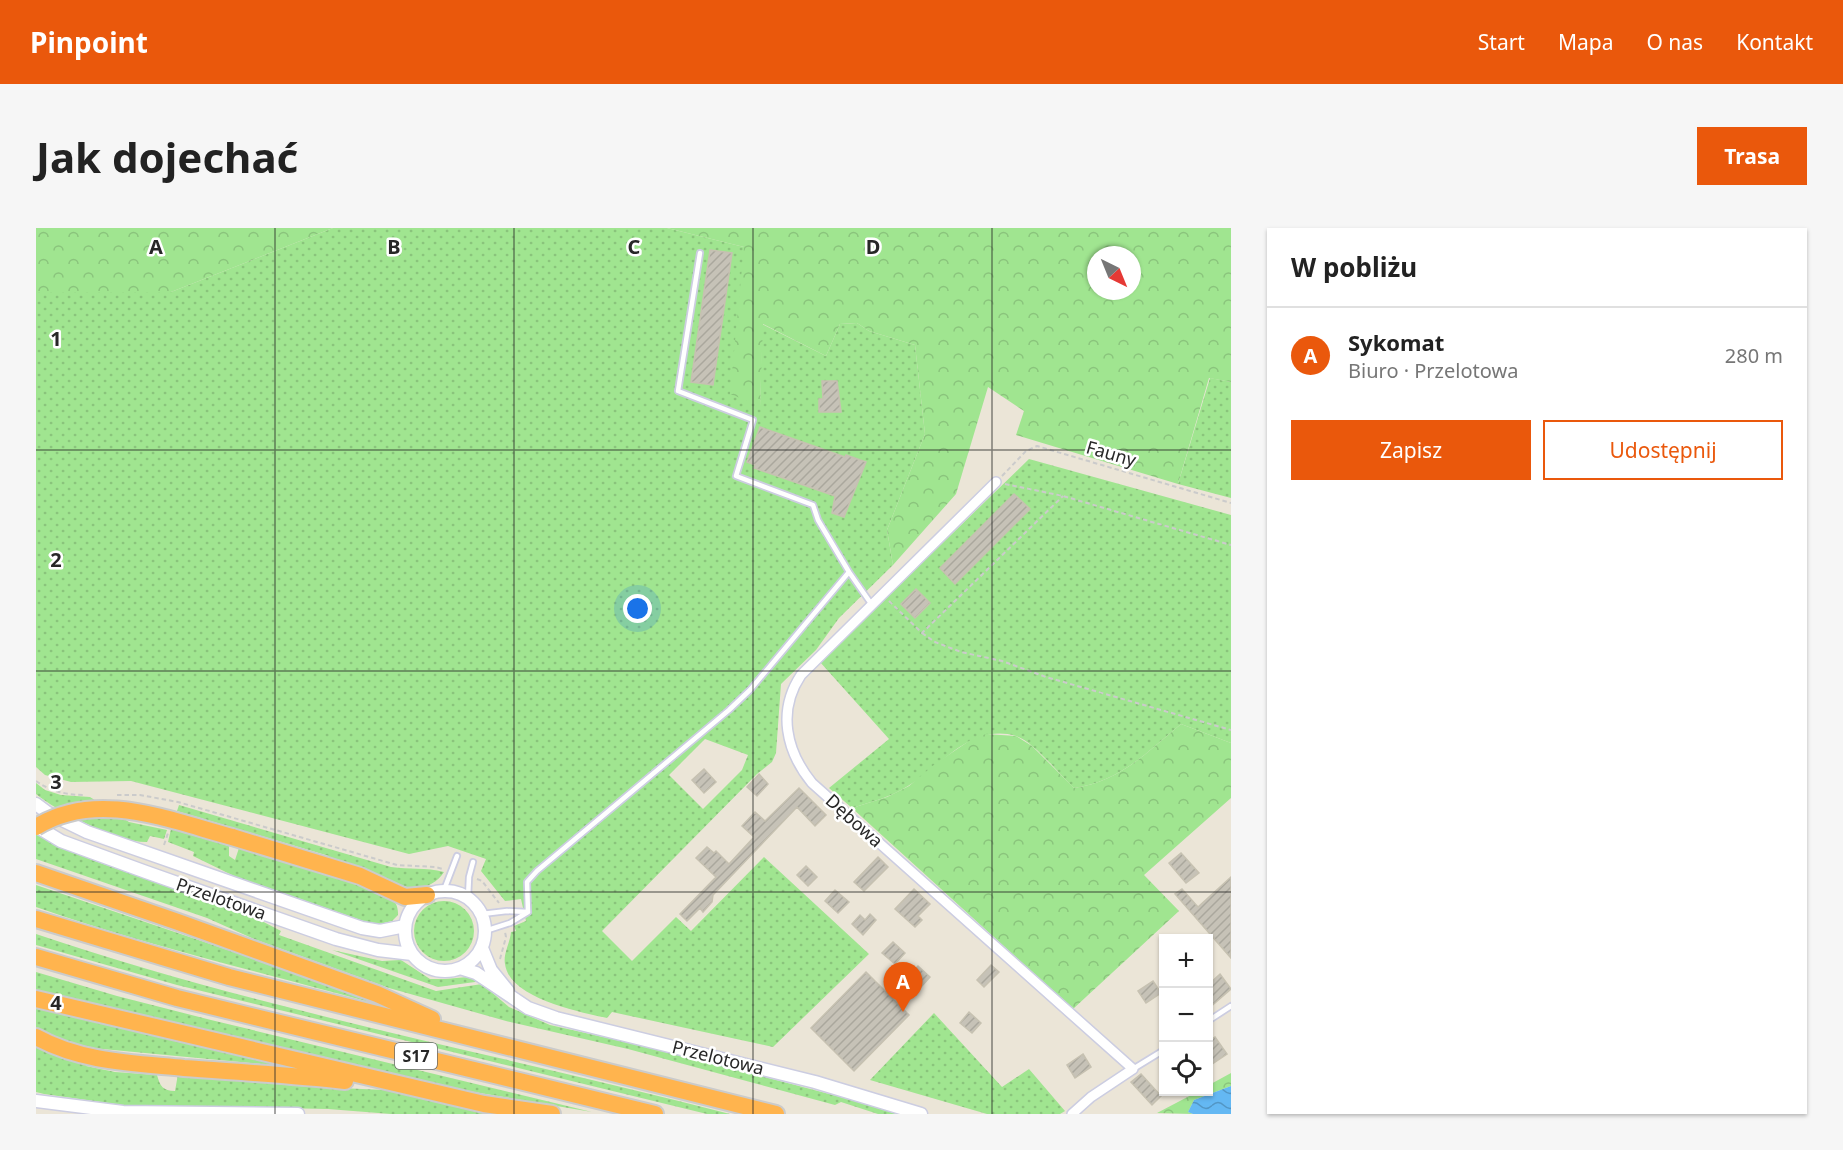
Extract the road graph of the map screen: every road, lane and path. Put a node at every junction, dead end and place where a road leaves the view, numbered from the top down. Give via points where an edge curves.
1 (700, 253) dead end
2 (996, 482) junction
3 (1063, 496) junction
4 (1231, 503) edge
5 (1231, 545) edge
6 (849, 572) junction
7 (882, 595) junction
8 (872, 604) junction
9 (922, 633) junction
10 (1231, 730) edge
11 (36, 804) edge
12 (36, 827) edge
13 (457, 856) dead end
14 (473, 861) dead end
15 (36, 873) edge
16 (444, 890) junction
17 (427, 895) junction
18 (468, 898) junction
19 (528, 912) junction
20 (482, 914) junction
21 (36, 918) edge
22 (405, 926) junction
23 (485, 931) junction
24 (482, 948) junction
25 (412, 954) junction
26 (36, 957) edge
27 (460, 968) junction
28 (36, 999) edge
29 (516, 1001) junction
30 (1231, 1006) edge
31 (1213, 1018) edge
32 (468, 1036) junction
33 (36, 1037) edge
34 (1159, 1053) edge
35 (1133, 1069) junction
36 (411, 1087) junction
37 (36, 1101) edge
38 (298, 1114) edge
39 (552, 1114) edge
40 (654, 1114) edge
41 (776, 1114) edge
42 (921, 1114) edge
43 (1072, 1114) edge

1 - 6 lane via 678,391 753,420 736,476 813,505
2 - 3 path
2 - 4 path, Fauny via 1026,451 1037,446
2 - 7 street, Dębowa
3 - 5 path
3 - 9 path
6 - 8 lane
6 - 19 lane via 750,690 537,871 527,882
7 - 8 street, Dębowa
7 - 9 path
8 - 35 street, Dębowa via 794,685 786,721 788,738 802,770
9 - 10 path via 961,652
11 - 22 street, Przelotowa via 87,832 362,928
12 - 17 highway, bridge via 66,813 108,808 133,811 360,876 405,897
12 - 25 street, Przelotowa via 61,841 336,939
13 - 16 lane
14 - 18 lane
15 - 32 highway via 377,994
16 - 17 street
16 - 18 street
17 - 22 street via 412,907
18 - 20 street
19 - 20 lane
19 - 23 lane
20 - 23 street
21 - 32 highway, S17 via 229,977
22 - 25 street
23 - 24 street
24 - 27 street
24 - 29 street, Przelotowa via 491,970
25 - 27 street via 431,969
26 - 40 highway, S17 via 177,998
27 - 29 street, Przelotowa via 476,973
28 - 36 highway
29 - 42 street, Przelotowa via 556,1018 815,1082
30 - 31 lane
32 - 41 highway, S17
33 - 36 highway via 82,1056
34 - 35 lane
35 - 43 street
36 - 39 highway
37 - 38 street via 123,1112

